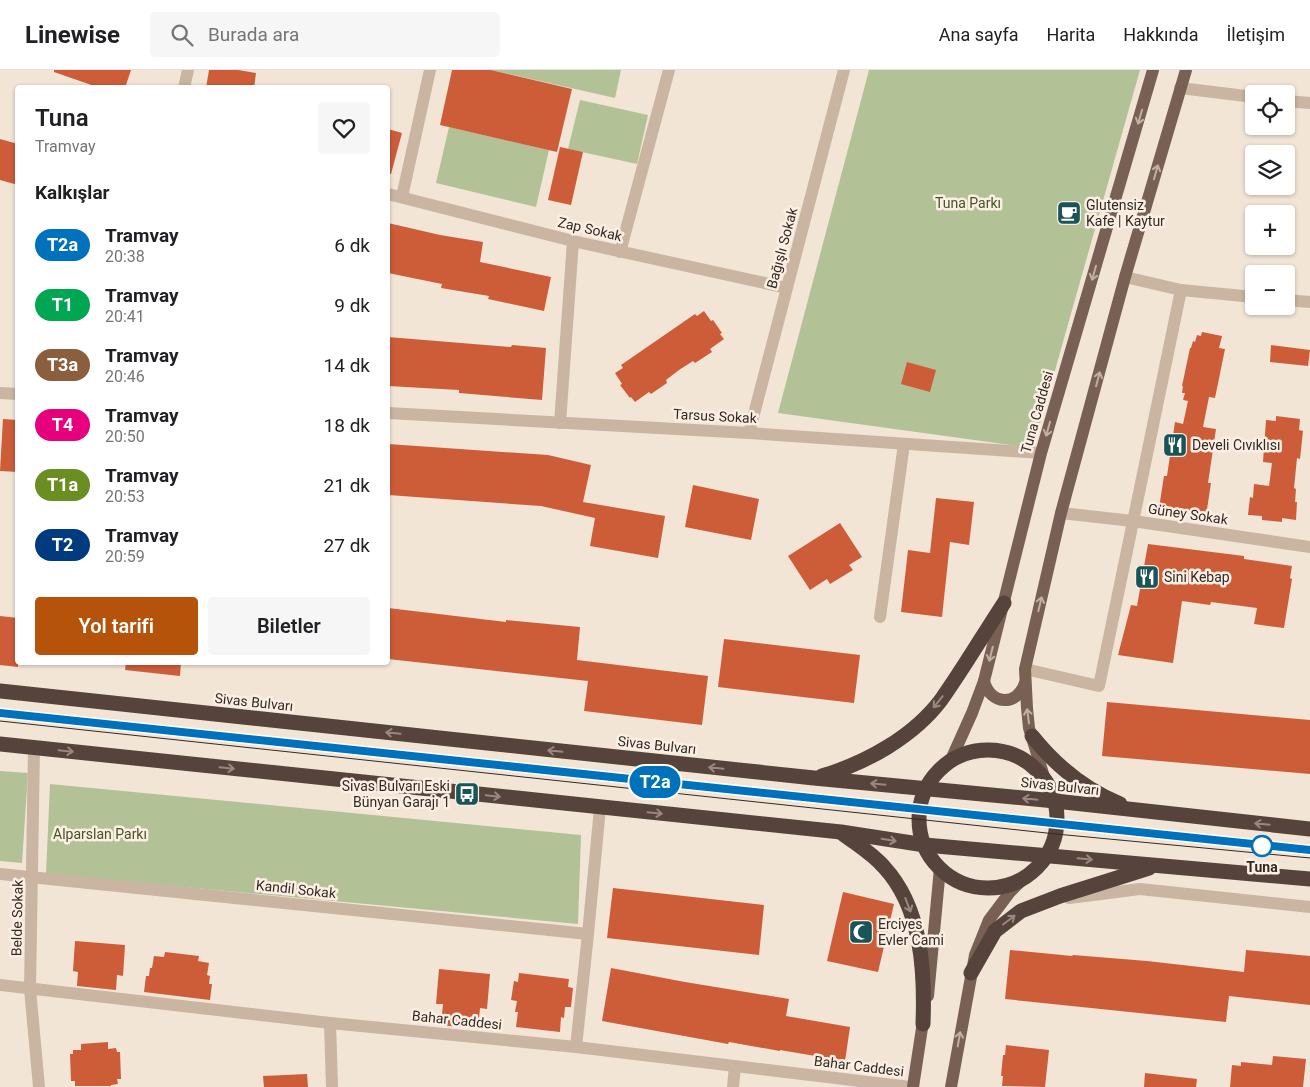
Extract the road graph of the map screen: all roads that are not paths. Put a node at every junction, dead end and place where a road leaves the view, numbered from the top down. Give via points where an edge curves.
1 (188, 70) edge
2 (430, 70) edge
3 (669, 70) edge
4 (844, 70) edge
5 (1153, 70) edge
6 (1186, 70) edge
7 (185, 85) edge
8 (1180, 88) junction
9 (1245, 96) edge
10 (1295, 102) edge
11 (1310, 103) edge
12 (390, 194) edge
13 (402, 197) junction
14 (573, 241) junction
15 (620, 252) junction
16 (1125, 277) junction
17 (787, 288) junction
18 (1181, 290) junction
19 (1245, 296) edge
20 (1295, 301) edge
21 (1310, 302) edge
22 (0, 393) edge
23 (15, 394) edge
24 (390, 413) edge
25 (560, 423) junction
26 (749, 433) junction
27 (904, 444) junction
28 (1041, 453) junction
29 (1061, 513) junction
30 (1133, 521) junction
31 (1310, 547) edge
32 (1004, 602) junction
33 (880, 617) dead end
34 (1025, 668) junction
35 (984, 681) junction
36 (1025, 683) junction
37 (0, 691) edge
38 (1032, 736) junction
39 (0, 744) edge
40 (34, 748) junction
41 (950, 762) junction
42 (814, 778) junction
43 (1045, 780) junction
44 (926, 788) junction
45 (1055, 802) junction
46 (600, 808) junction
47 (1140, 811) junction
48 (1310, 829) edge
49 (841, 832) junction
50 (924, 846) junction
51 (1047, 856) junction
52 (1157, 866) junction
53 (940, 868) junction
54 (0, 874) edge
55 (32, 878) junction
56 (1310, 879) edge
57 (1022, 880) junction
58 (1050, 900) junction
59 (1310, 907) edge
60 (588, 934) junction
61 (971, 973) junction
62 (0, 985) edge
63 (30, 989) junction
64 (330, 1023) junction
65 (923, 1024) junction
66 (576, 1047) junction
67 (735, 1066) junction
68 (39, 1087) edge
69 (332, 1087) edge
70 (733, 1087) edge
71 (911, 1087) edge
72 (951, 1087) edge

1 - 7 street
2 - 13 street
3 - 15 street
4 - 17 street, Bağışlı Sokak
5 -> 28 main road, Tuna Caddesi
6 - 8 main road
8 - 9 street
16 -> 8 main road
10 - 11 street
12 - 13 street, Zap Sokak
13 - 14 street, Zap Sokak
14 - 15 street, Zap Sokak
14 - 25 street
15 - 17 street, Zap Sokak
16 - 18 street
29 -> 16 main road
17 - 26 street, Bağışlı Sokak
18 - 19 street
18 - 30 street
20 - 21 street
22 - 23 street
24 - 25 street, Tarsus Sokak
25 - 26 street, Tarsus Sokak
26 - 27 street, Tarsus Sokak
27 - 28 street, Tarsus Sokak
27 - 33 street
28 - 32 main road, Tuna Caddesi
29 - 30 street, Güney Sokak
34 -> 29 main road
30 - 31 street, Güney Sokak
30 - 34 street via 1099,686
32 -> 35 main road, Tuna Caddesi
32 -> 42 highway via 927,715 877,753 836,772
34 - 36 main road
35 - 36 main road via 989,693 1005,700 1016,697
35 - 41 main road, Tuna Caddesi
38 -> 36 main road
42 -> 37 highway, Sivas Bulvarı
38 - 43 main road
38 - 47 highway via 1074,779 1106,798
39 - 40 highway
40 -> 46 highway
40 - 55 street, Belde Sokak
41 - 43 highway via 971,752 1007,752 1028,763
41 - 44 highway via 940,769
44 -> 42 highway, Sivas Bulvarı
43 - 45 highway
45 -> 44 highway, Sivas Bulvarı
44 - 50 highway via 920,814
45 - 47 highway, Sivas Bulvarı
45 - 51 highway via 1056,834
46 -> 49 highway
46 - 60 street
48 -> 47 highway, Sivas Bulvarı
49 -> 50 highway
49 -> 65 highway via 883,865 908,904 921,960
50 - 51 highway
50 - 53 highway
51 -> 52 highway
51 - 57 highway
52 - 56 highway
52 - 58 highway
53 - 57 highway via 955,879 977,887 1000,887
53 - 65 main road
54 - 55 street, Kandil Sokak
55 - 60 street, Kandil Sokak
55 - 63 street, Belde Sokak
57 - 61 main road via 989,920
58 - 59 street via 1140,889
61 -> 58 highway via 995,931 1021,911
60 - 66 street
72 -> 61 main road
62 - 63 street, Bahar Caddesi
63 - 64 street, Bahar Caddesi
63 - 68 street, Belde Sokak
64 - 66 street, Bahar Caddesi
64 - 69 street
65 - 71 main road
66 - 67 street, Bahar Caddesi
67 - 70 street
67 - 71 street, Bahar Caddesi

